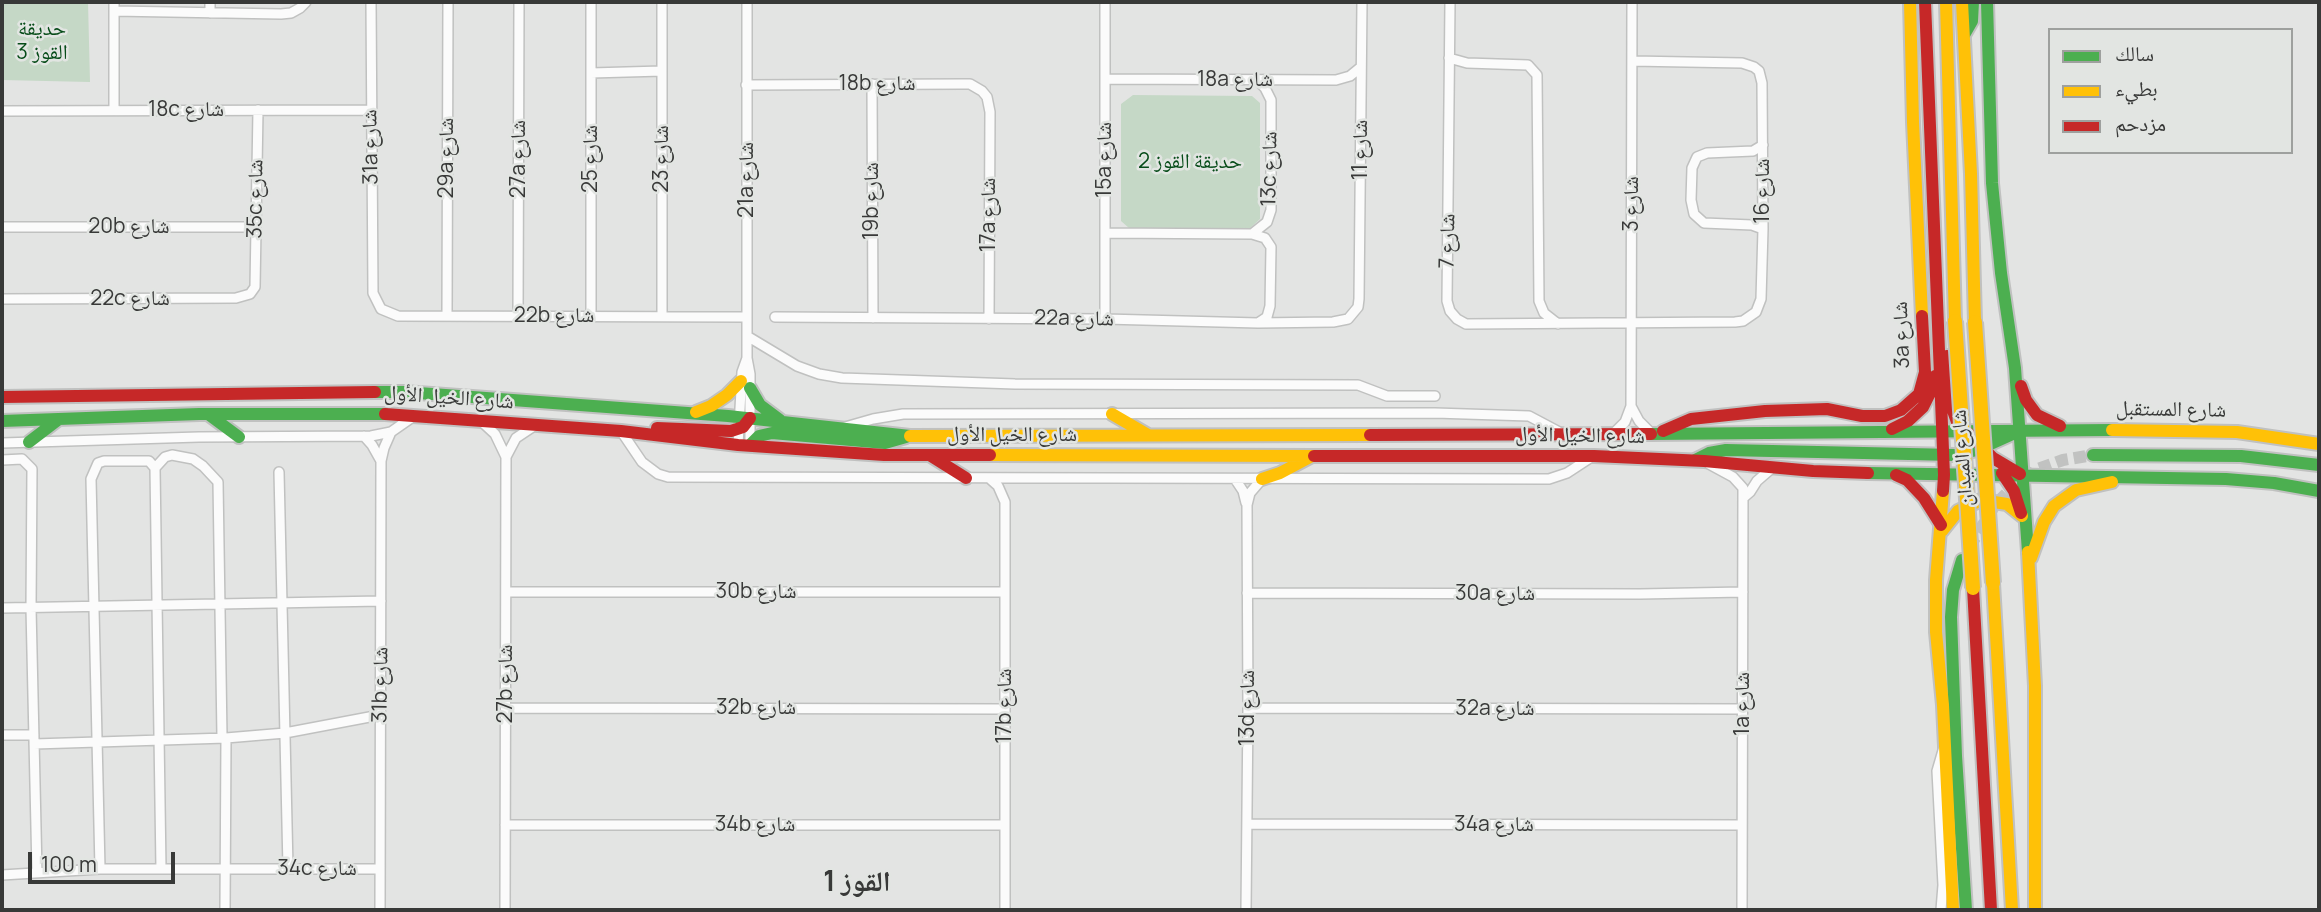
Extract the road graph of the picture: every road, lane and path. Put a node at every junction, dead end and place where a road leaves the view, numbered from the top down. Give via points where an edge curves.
1 (210, 2) edge
2 (306, 2) edge
3 (371, 2) edge
4 (448, 2) edge
5 (519, 2) edge
6 (591, 2) edge
7 (662, 2) edge
8 (747, 2) edge
9 (1105, 2) edge
10 (1362, 2) edge
11 (1450, 2) edge
12 (1632, 2) edge
13 (1910, 2) edge
14 (1925, 2) edge
15 (1946, 2) edge
16 (1962, 2) edge
17 (1973, 2) edge
18 (1987, 2) edge
19 (114, 6) edge
20 (209, 13) junction
21 (1963, 36) junction
22 (1449, 58) junction
23 (1632, 61) junction
24 (1361, 66) junction
25 (662, 71) junction
26 (591, 73) junction
27 (1105, 79) junction
28 (1256, 80) junction
29 (747, 85) junction
30 (872, 85) junction
31 (114, 110) junction
32 (258, 110) junction
33 (371, 110) junction
34 (2, 111) edge
35 (990, 112) joint
36 (1913, 122) junction
37 (1929, 139) junction
38 (1763, 145) junction
39 (2, 227) edge
40 (256, 227) junction
41 (1763, 229) junction
42 (1105, 233) junction
43 (1252, 234) junction
44 (255, 288) joint
45 (373, 293) joint
46 (2, 299) edge
47 (1359, 299) joint
48 (447, 315) junction
49 (518, 315) junction
50 (591, 316) junction
51 (662, 316) junction
52 (747, 317) junction
53 (775, 317) dead end
54 (873, 318) junction
55 (989, 318) junction
56 (1105, 319) junction
57 (1631, 322) junction
58 (1258, 323) junction
59 (1558, 324) junction
60 (747, 336) junction
61 (1938, 337) junction
62 (2015, 368) junction
63 (746, 384) junction
64 (1435, 396) dead end
65 (2, 397) edge
66 (1631, 406) junction
67 (692, 413) junction
68 (208, 414) junction
69 (1112, 414) junction
70 (1855, 414) junction
71 (414, 416) junction
72 (60, 418) junction
73 (2, 421) edge
74 (482, 422) junction
75 (784, 422) junction
76 (534, 426) junction
77 (845, 427) junction
78 (2070, 429) junction
79 (621, 431) junction
80 (743, 431) junction
81 (1942, 431) junction
82 (1964, 431) junction
83 (391, 432) junction
84 (1883, 432) junction
85 (1656, 433) junction
86 (1613, 434) junction
87 (1565, 435) junction
88 (2021, 435) junction
89 (363, 436) junction
90 (910, 436) junction
91 (239, 437) junction
92 (1152, 437) junction
93 (29, 442) junction
94 (2, 443) edge
95 (2319, 444) edge
96 (1983, 452) junction
97 (1944, 455) junction
98 (2093, 455) tunnel mouth
99 (931, 456) junction
100 (1313, 456) junction
101 (1594, 456) junction
102 (506, 457) junction
103 (2, 460) edge
104 (381, 461) junction
105 (1699, 461) junction
106 (2319, 465) edge
107 (155, 468) junction
108 (1772, 468) junction
109 (279, 472) dead end
110 (1896, 474) junction
111 (1944, 475) junction
112 (2005, 476) junction
113 (2024, 476) junction
114 (2133, 477) junction
115 (966, 478) junction
116 (989, 478) junction
117 (1021, 478) junction
118 (1235, 479) junction
119 (1262, 479) junction
120 (2319, 491) edge
121 (1743, 498) junction
122 (1005, 502) junction
123 (1247, 505) junction
124 (2026, 522) junction
125 (1941, 529) junction
126 (1962, 560) tunnel mouth
127 (2028, 566) junction
128 (506, 592) junction
129 (1005, 592) junction
130 (1743, 592) junction
131 (1248, 593) junction
132 (382, 601) junction
133 (282, 603) junction
134 (219, 604) junction
135 (158, 605) junction
136 (94, 606) junction
137 (2, 608) edge
138 (32, 608) junction
139 (506, 708) junction
140 (1248, 708) junction
141 (1005, 709) junction
142 (1743, 709) junction
143 (380, 715) junction
144 (285, 733) junction
145 (2, 736) edge
146 (224, 738) junction
147 (34, 740) junction
148 (161, 740) junction
149 (97, 742) junction
150 (1945, 745) junction
151 (1247, 824) junction
152 (505, 825) junction
153 (1005, 825) junction
154 (1742, 825) junction
155 (1987, 840) junction
156 (225, 868) junction
157 (288, 868) junction
158 (100, 869) junction
159 (161, 869) junction
160 (380, 869) junction
161 (37, 872) junction
162 (2, 875) edge
163 (2011, 886) junction
164 (225, 910) edge
165 (380, 910) edge
166 (505, 910) edge
167 (1005, 910) edge
168 (1246, 910) edge
169 (1742, 910) edge
170 (1941, 910) edge
171 (1952, 910) edge
172 (1966, 910) edge
173 (1981, 910) edge
174 (1991, 910) edge
175 (2012, 910) edge
176 (2019, 910) edge
177 (2036, 910) edge

1 - 20 street
2 - 20 street via 291,13
3 - 33 street, 31a شارع
4 - 48 street, 29a شارع
5 - 49 street, 27a شارع
6 - 26 street, شارع 25
7 - 25 street, شارع 23
8 - 29 street, 21a شارع
9 - 27 street, 15a شارع
10 - 24 street, شارع 11
11 - 22 street, شارع 7
12 - 23 street, شارع 3
13 - 36 main road, 3a شارع
14 - 37 main road
15 - 155 main road, شارع الميدان, bridge via 1955,321
16 - 21 main road, شارع الميدان
17 - 21 main road via 1972,21
18 - 62 main road via 1992,183
19 - 20 street
19 - 31 street
21 - 163 main road, شارع الميدان, bridge via 1975,322
22 - 59 street via 1528,65 1538,75 1539,301 1544,313
22 - 59 street, شارع 7 via 1450,311 1466,324
23 - 38 street, شارع 16 via 1754,67 1761,77
23 - 57 street, شارع 3
24 - 28 street, 18a شارع via 1343,79
24 - 47 street, شارع 11
25 - 26 street
25 - 51 street, شارع 23
26 - 50 street, شارع 25
27 - 28 street, 18a شارع
27 - 42 street, 15a شارع
28 - 43 street, 13c شارع via 1271,100 1270,210 1267,222
29 - 30 street, 18b شارع
29 - 52 street, 21a شارع
30 - 35 street, 18b شارع via 970,84 987,97
30 - 54 street, 19b شارع
31 - 32 street, 18c شارع
31 - 34 street, 18c شارع
32 - 33 street, 18c شارع
32 - 40 street, 35c شارع
33 - 45 street, 31a شارع
35 - 55 street, 17a شارع
36 - 37 main road
36 - 70 main road, 3a شارع via 1924,380 1914,400 1901,410 1885,416
37 - 61 main road
38 - 41 street, شارع 16
38 - 41 street via 1753,151 1697,157 1690,200 1694,214 1704,223
39 - 40 street, 20b شارع
40 - 44 street, 35c شارع
41 - 57 street, شارع 16 via 1761,299 1751,317 1735,322
42 - 43 street
42 - 56 street, 15a شارع
43 - 58 street, 13c شارع via 1265,238 1271,247 1269,312
44 - 46 street, 22c شارع via 236,298
45 - 48 street, 22b شارع via 389,314
47 - 58 street, 22a شارع via 1354,314 1341,321
48 - 49 street, 22b شارع
49 - 50 street, 22b شارع
50 - 51 street, 22b شارع
51 - 52 street, 22b شارع
52 - 60 street, 21a شارع
53 - 54 street, 22a شارع
54 - 55 street, 22a شارع
55 - 56 street, 22a شارع
56 - 58 street, 22a شارع
57 - 59 street, شارع 7
57 - 66 street, شارع 3
60 - 63 street, 21a شارع via 742,368
60 - 64 street via 797,366 842,377 1015,384 1357,385 1387,396
61 - 81 main road
61 - 82 main road via 1946,352 1953,410
61 - 84 main road via 1935,380 1928,399 1916,415
62 - 78 main road via 2031,408 2045,420
62 - 88 main road
63 - 67 main road
63 - 75 main road via 767,412
63 - 80 street, 21a شارع
65 - 67 main road, شارع الخيل الأول via 384,391
66 - 85 street via 1639,421
66 - 86 street via 1625,422
67 - 80 main road, شارع الخيل الأول
68 - 71 main road, شارع الخيل الأول
68 - 72 main road, شارع الخيل الأول
68 - 91 main road
69 - 77 street via 902,414
69 - 87 street via 1521,415
69 - 92 main road
70 - 84 main road
70 - 85 main road, 3a شارع via 1827,409 1765,411 1692,419
71 - 74 main road, شارع الخيل الأول
71 - 83 street
72 - 73 main road, شارع الخيل الأول
72 - 93 main road
74 - 76 main road, شارع الخيل الأول
74 - 102 street via 495,434
75 - 77 main road, شارع الخيل الأول
75 - 80 main road, شارع الخيل الأول
76 - 79 main road, شارع الخيل الأول
76 - 102 street via 516,438
77 - 90 main road, شارع الخيل الأول
78 - 88 main road, شارع المستقبل
78 - 95 main road, شارع المستقبل via 2237,432
79 - 80 main road, شارع الخيل الأول
79 - 115 street via 642,462 668,477
80 - 90 main road via 759,436 772,433 885,443
80 - 99 main road, شارع الخيل الأول via 836,453
81 - 82 main road, شارع الخيل الأول
81 - 84 main road, شارع الخيل الأول
81 - 96 main road
81 - 97 main road
82 - 88 main road, شارع الخيل الأول
82 - 96 main road
83 - 89 street
83 - 104 street, 31b شارع
84 - 85 main road, شارع الخيل الأول
85 - 86 main road, شارع الخيل الأول
86 - 87 main road, شارع الخيل الأول
87 - 92 main road, شارع الخيل الأول
88 - 96 main road
88 - 113 main road
89 - 91 street
89 - 104 street
90 - 92 main road, شارع الخيل الأول
91 - 93 street
93 - 94 street
96 - 97 main road
96 - 111 main road
96 - 112 main road
96 - 113 main road
97 - 105 main road via 1726,450 1709,453
97 - 111 main road
98 - 106 main road via 2241,456
99 - 100 main road, شارع الخيل الأول
99 - 115 main road
100 - 101 main road, شارع الخيل الأول
100 - 119 main road
101 - 105 main road, شارع الخيل الأول
101 - 119 street via 1549,478
102 - 128 street, 27b شارع
103 - 138 street via 22,459 32,469
104 - 132 street, 31b شارع
105 - 108 main road, شارع الخيل الأول
105 - 121 street via 1728,473 1743,488
107 - 134 street via 172,455 193,459 218,482
107 - 135 street
107 - 136 street via 149,461 104,461 98,463 90,479
108 - 110 main road, شارع الخيل الأول
108 - 121 street
109 - 133 street
110 - 111 main road, شارع الخيل الأول
110 - 125 main road via 1916,489
111 - 112 main road, شارع الخيل الأول
111 - 125 main road
112 - 113 main road, شارع الخيل الأول
112 - 124 main road
113 - 114 main road
113 - 124 main road
114 - 120 main road via 2238,480
114 - 127 main road via 2064,497 2044,522
115 - 116 street
116 - 117 street
116 - 122 street
117 - 118 street
117 - 122 street, 17b شارع
118 - 119 street
118 - 123 street, 13d شارع
119 - 123 street
121 - 130 street, 1a شارع
122 - 129 street, 17b شارع
123 - 131 street, 13d شارع
124 - 125 main road via 1999,501 1981,500 1958,511
124 - 127 main road
125 - 150 main road via 1936,632
126 - 172 main road via 1951,617
127 - 177 main road via 2035,686
128 - 129 street, 30b شارع
128 - 139 street, 27b شارع
129 - 141 street, 17b شارع
130 - 131 street, 30a شارع
130 - 142 street, 1a شارع
131 - 140 street, 13d شارع
132 - 133 street
132 - 143 street, 31b شارع
133 - 134 street
133 - 144 street
134 - 135 street
134 - 146 street
135 - 136 street
135 - 148 street
136 - 138 street
136 - 149 street
137 - 138 street
138 - 147 street
139 - 141 street, 32b شارع
139 - 152 street, 27b شارع
140 - 142 street, 32a شارع
140 - 151 street, 13d شارع
141 - 153 street, 17b شارع
142 - 154 street, 1a شارع
143 - 144 street
143 - 160 street, 31b شارع
144 - 146 street
144 - 157 street
145 - 147 street
146 - 148 street
146 - 156 street
147 - 149 street
147 - 161 street
148 - 149 street
148 - 159 street
149 - 158 street
150 - 170 street via 1937,772
150 - 171 main road
151 - 154 street, 34a شارع
151 - 168 street, 13d شارع
152 - 153 street, 34b شارع
152 - 166 street, 27b شارع
153 - 167 street, 17b شارع
154 - 169 street, 1a شارع
155 - 173 main road via 1981,851
155 - 174 main road, شارع الميدان
156 - 157 street, 34c شارع
156 - 159 street, 34c شارع
156 - 164 street
157 - 160 street, 34c شارع
158 - 159 street, 34c شارع
158 - 161 street, 34c شارع
160 - 165 street, 31b شارع
161 - 162 street, 34c شارع
163 - 175 main road, شارع الميدان
163 - 176 main road

